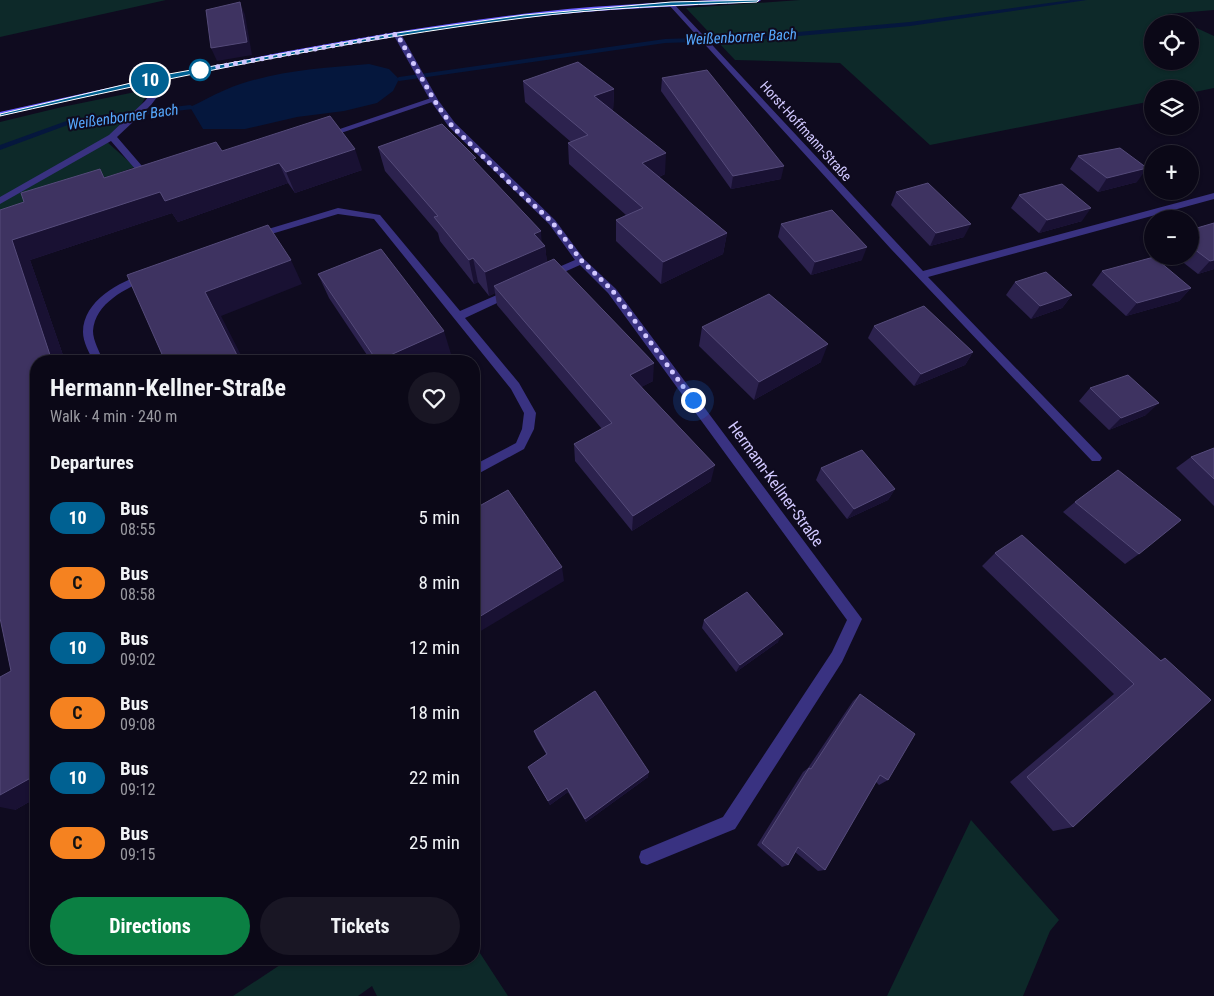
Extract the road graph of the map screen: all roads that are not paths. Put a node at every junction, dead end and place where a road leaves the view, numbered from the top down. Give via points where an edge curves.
1 (758, 0) edge
2 (671, 4) junction
3 (397, 34) junction
4 (169, 76) junction
5 (434, 100) junction
6 (0, 114) edge
7 (328, 133) edge
8 (112, 137) junction
9 (130, 171) edge
10 (1214, 196) edge
11 (0, 201) edge
12 (246, 240) edge
13 (581, 260) junction
14 (153, 274) edge
15 (922, 275) junction
16 (537, 280) edge
17 (520, 288) edge
18 (460, 316) junction
19 (96, 355) edge
20 (1096, 458) dead end
21 (480, 468) edge
22 (647, 857) dead end

1 - 2 main road
2 - 3 main road via 524,16
2 - 15 street, Horst-Hoffmann-Straße
3 - 4 main road
3 - 5 street, Hermann-Kellner-Straße
4 - 6 main road
4 - 8 street via 148,103
5 - 7 street
5 - 13 street, Hermann-Kellner-Straße via 452,126 552,222
8 - 9 street via 144,167
8 - 11 street
10 - 15 street
12 - 18 street via 338,211 377,217
13 - 16 street
13 - 22 street, Hermann-Kellner-Straße via 612,290 855,619 837,656 729,823
14 - 19 street via 125,284 95,310 88,332
15 - 20 street, Horst-Hoffmann-Straße
17 - 18 street
18 - 21 street via 515,386 530,413 520,446

